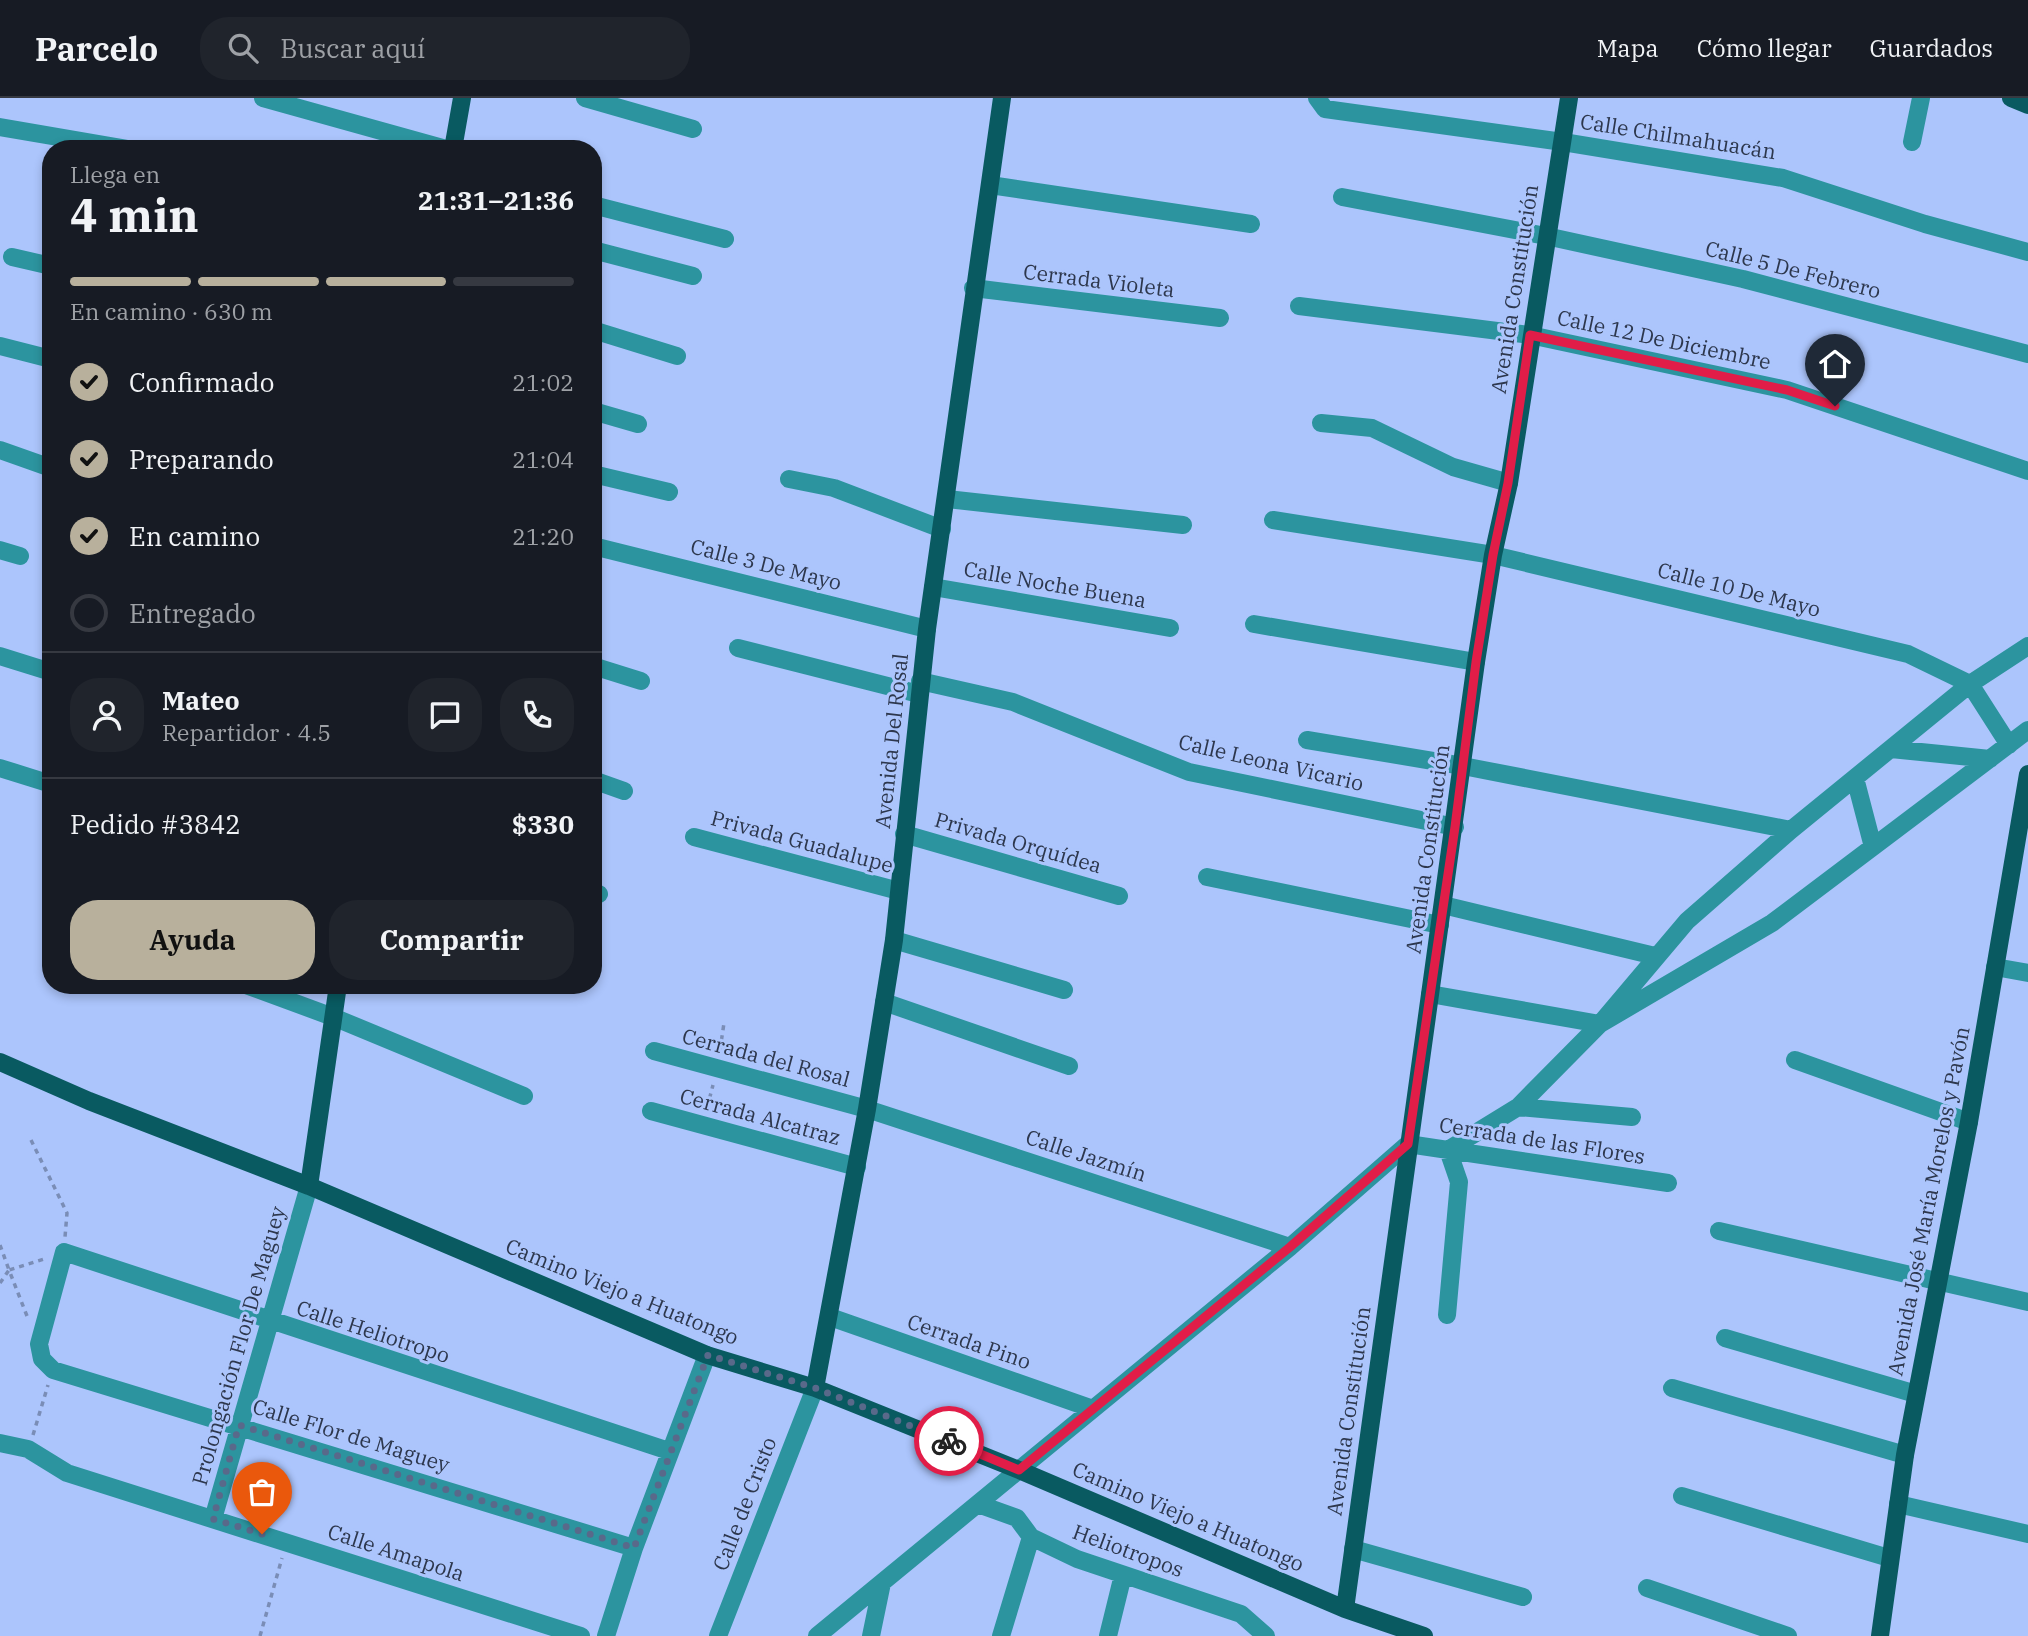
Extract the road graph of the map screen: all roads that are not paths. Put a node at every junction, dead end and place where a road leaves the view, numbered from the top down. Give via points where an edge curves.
1 (263, 98) edge
2 (462, 98) edge
3 (585, 98) edge
4 (1002, 98) edge
5 (1317, 98) edge
6 (1569, 98) edge
7 (1921, 98) edge
8 (2011, 98) edge
9 (2028, 105) edge
10 (0, 127) edge
11 (693, 129) dead end
12 (76, 140) edge
13 (414, 140) edge
14 (455, 140) edge
15 (1563, 142) junction
16 (1912, 142) dead end
17 (990, 184) junction
18 (1342, 197) dead end
19 (602, 207) edge
20 (1251, 224) dead end
21 (1546, 236) junction
22 (725, 239) dead end
23 (602, 252) edge
24 (2028, 252) edge
25 (12, 257) dead end
26 (42, 263) edge
27 (693, 276) dead end
28 (973, 288) junction
29 (1299, 306) dead end
30 (1220, 318) dead end
31 (602, 333) edge
32 (1530, 335) junction
33 (0, 346) edge
34 (2028, 354) edge
35 (677, 356) dead end
36 (42, 357) edge
37 (602, 414) edge
38 (1321, 423) dead end
39 (638, 424) dead end
40 (0, 450) edge
41 (42, 465) edge
42 (2028, 471) edge
43 (602, 476) edge
44 (789, 479) dead end
45 (1508, 483) junction
46 (669, 492) dead end
47 (947, 499) junction
48 (1273, 520) dead end
49 (1183, 525) dead end
50 (942, 529) junction
51 (602, 548) edge
52 (0, 550) edge
53 (1493, 555) junction
54 (20, 556) dead end
55 (933, 587) junction
56 (1254, 624) dead end
57 (1170, 628) dead end
58 (927, 629) junction
59 (2028, 646) edge
60 (738, 648) dead end
61 (0, 656) edge
62 (1476, 662) junction
63 (42, 669) edge
64 (602, 669) edge
65 (641, 681) dead end
66 (1970, 684) junction
67 (920, 688) junction
68 (2028, 730) edge
69 (1307, 740) dead end
70 (2009, 745) junction
71 (1891, 749) junction
72 (1990, 760) junction
73 (1463, 766) junction
74 (0, 768) edge
75 (2028, 774) edge
76 (1855, 778) junction
77 (42, 781) edge
78 (602, 783) edge
79 (624, 791) dead end
80 (1455, 827) junction
81 (1791, 830) junction
82 (904, 834) junction
83 (694, 837) dead end
84 (1873, 847) junction
85 (1207, 877) dead end
86 (899, 891) junction
87 (1119, 896) dead end
88 (1443, 905) junction
89 (1440, 925) junction
90 (894, 940) junction
91 (1655, 956) junction
92 (1995, 967) junction
93 (2028, 973) edge
94 (1064, 990) dead end
95 (270, 994) edge
96 (337, 994) edge
97 (1430, 994) junction
98 (884, 1002) junction
99 (333, 1017) junction
100 (1600, 1024) junction
101 (654, 1051) dead end
102 (1795, 1060) dead end
103 (0, 1062) edge
104 (1069, 1066) dead end
105 (524, 1096) dead end
106 (1518, 1107) junction
107 (867, 1109) junction
108 (651, 1111) dead end
109 (1632, 1117) dead end
110 (1969, 1122) junction
111 (1408, 1144) junction
112 (1448, 1150) junction
113 (857, 1167) junction
114 (1668, 1183) dead end
115 (309, 1186) junction
116 (1718, 1231) dead end
117 (1290, 1247) junction
118 (1938, 1282) junction
119 (2028, 1303) edge
120 (1447, 1315) dead end
121 (830, 1317) junction
122 (272, 1323) junction
123 (1725, 1338) dead end
124 (708, 1355) junction
125 (53, 1370) joint
126 (815, 1388) junction
127 (1672, 1388) dead end
128 (1916, 1394) junction
129 (1093, 1409) junction
130 (239, 1425) junction
131 (0, 1443) edge
132 (669, 1451) junction
133 (1905, 1455) junction
134 (1019, 1470) junction
135 (1682, 1496) dead end
136 (978, 1504) junction
137 (1898, 1504) junction
138 (213, 1519) junction
139 (2028, 1534) edge
140 (1031, 1537) junction
141 (634, 1548) junction
142 (1353, 1549) junction
143 (1889, 1558) junction
144 (1123, 1575) junction
145 (882, 1583) junction
146 (1647, 1588) dead end
147 (1523, 1597) dead end
148 (1345, 1609) junction
149 (1260, 1634) edge
150 (581, 1636) edge
151 (606, 1636) edge
152 (718, 1636) edge
153 (817, 1636) edge
154 (871, 1636) edge
155 (1001, 1636) edge
156 (1108, 1636) edge
157 (1424, 1636) edge
158 (1788, 1636) edge
159 (1880, 1636) edge

1 - 13 street
2 - 14 main road
3 - 11 street
4 - 17 main road, Avenida Del Rosal
5 - 15 street, Calle Chilmahuacán via 1325,109
6 - 15 main road, Avenida Constitución
7 - 16 street
8 - 9 main road
10 - 12 street
15 - 21 main road, Avenida Constitución
15 - 24 street, Calle Chilmahuacán via 1783,178
17 - 20 street
17 - 28 main road, Avenida Del Rosal
18 - 21 street, Calle 5 De Febrero
19 - 22 street
21 - 32 main road, Avenida Constitución
21 - 34 street, Calle 5 De Febrero via 1743,279
23 - 27 street
25 - 26 street
28 - 30 street, Cerrada Violeta
28 - 47 main road, Avenida Del Rosal
29 - 32 street, Calle 12 De Diciembre
31 - 35 street
32 - 42 street, Calle 12 De Diciembre via 1787,390
32 - 45 main road, Avenida Constitución
33 - 36 street
37 - 39 street
38 - 45 street via 1372,428 1453,467
40 - 41 street
43 - 46 street
44 - 50 street via 834,488
45 - 53 main road, Avenida Constitución
47 - 49 street
47 - 50 main road, Avenida Del Rosal
48 - 53 street, Calle 10 De Mayo
50 - 55 main road, Avenida Del Rosal
51 - 58 street, Calle 3 De Mayo
52 - 54 street
53 - 62 main road, Avenida Constitución
53 - 66 street, Calle 10 De Mayo via 1908,654
55 - 57 street, Calle Noche Buena
55 - 58 main road, Avenida Del Rosal
56 - 62 street
58 - 67 main road, Avenida Del Rosal
59 - 66 street
60 - 67 street, Calle Leona Vicario
61 - 63 street
62 - 73 main road, Avenida Constitución
64 - 65 street
66 - 70 street
66 - 71 street
67 - 80 street, Calle Leona Vicario via 1013,702 1189,772
67 - 82 main road, Avenida Del Rosal
68 - 70 street
69 - 73 street
70 - 72 street
71 - 72 street
71 - 76 street
72 - 84 street
73 - 80 main road, Avenida Constitución
73 - 81 street
74 - 77 street
75 - 92 main road, Avenida José María Morelos y Pavón
76 - 81 street
76 - 84 street
78 - 79 street
80 - 88 main road, Avenida Constitución
81 - 91 street via 1687,921
82 - 86 main road, Avenida Del Rosal
82 - 87 street, Privada Orquídea
83 - 86 street, Privada Guadalupe
84 - 100 street via 1772,923
85 - 89 street
86 - 90 main road, Avenida Del Rosal
88 - 89 main road, Avenida Constitución
88 - 91 street
89 - 97 main road, Avenida Constitución
90 - 94 street
90 - 98 main road, Avenida Del Rosal
91 - 100 street
92 - 93 street
92 - 110 main road, Avenida José María Morelos y Pavón
95 - 99 street
96 - 99 main road
97 - 100 street
97 - 111 main road, Avenida Constitución
98 - 104 street
98 - 107 main road, Avenida Del Rosal
99 - 105 street
99 - 115 main road
100 - 106 street
101 - 107 street, Cerrada del Rosal
102 - 110 street
103 - 115 main road, Camino Viejo a Huatongo
106 - 109 street
106 - 112 street
107 - 113 main road, Avenida Del Rosal
107 - 117 street, Calle Jazmín
108 - 113 street, Cerrada Alcatraz
110 - 118 main road, Avenida José María Morelos y Pavón
111 - 112 street, Cerrada de las Flores
111 - 117 street
111 - 142 main road, Avenida Constitución
112 - 114 street, Cerrada de las Flores
112 - 120 street via 1459,1182
113 - 121 main road, Avenida Del Rosal
115 - 122 street, Prolongación Flor De Maguey
115 - 124 main road, Camino Viejo a Huatongo
116 - 118 street
117 - 129 street
118 - 119 street
118 - 128 main road, Avenida José María Morelos y Pavón
121 - 126 main road, Avenida Del Rosal
121 - 129 street, Cerrada Pino
122 - 125 street, Calle Heliotropo via 64,1252 39,1344 42,1359
122 - 130 street, Prolongación Flor De Maguey
122 - 132 street, Calle Heliotropo
123 - 128 street
124 - 126 main road, Camino Viejo a Huatongo
124 - 132 street
125 - 130 street, Calle Flor de Maguey
126 - 134 main road, Camino Viejo a Huatongo
126 - 152 street, Calle de Cristo
127 - 133 street
128 - 133 main road, Avenida José María Morelos y Pavón
129 - 134 street
130 - 138 street, Prolongación Flor De Maguey
130 - 141 street, Calle Flor de Maguey
131 - 138 street, Calle Amapola via 28,1449 67,1472
132 - 141 street
133 - 137 main road, Avenida José María Morelos y Pavón
134 - 136 street
134 - 148 main road, Camino Viejo a Huatongo
135 - 143 street
136 - 140 street, Heliotropos via 1017,1518
136 - 145 street
137 - 139 street
137 - 143 main road, Avenida José María Morelos y Pavón
138 - 150 street, Calle Amapola
140 - 144 street, Heliotropos
140 - 155 street
141 - 151 street
142 - 147 street
142 - 148 main road, Avenida Constitución
143 - 159 main road, Avenida José María Morelos y Pavón
144 - 149 street, Heliotropos via 1241,1614
144 - 156 street
145 - 153 street
145 - 154 street
146 - 158 street
148 - 157 main road, Camino Viejo a Huatongo

